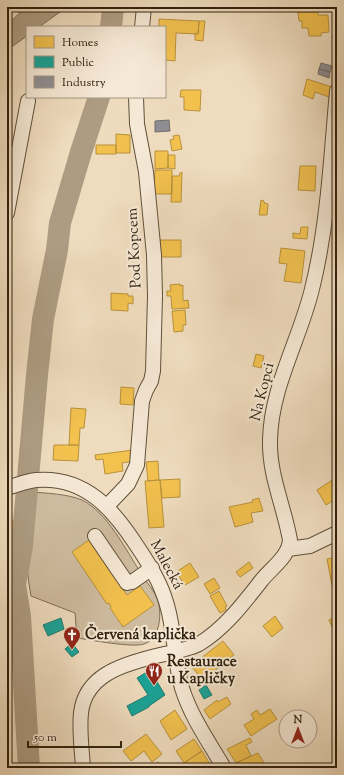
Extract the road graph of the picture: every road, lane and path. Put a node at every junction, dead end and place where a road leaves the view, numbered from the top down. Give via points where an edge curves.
1 (144, 7) edge
2 (142, 26) edge
3 (337, 91) edge
4 (136, 98) edge
5 (28, 101) dead end
6 (7, 213) edge
7 (11, 486) edge
8 (107, 506) junction
9 (337, 533) edge
10 (95, 536) dead end
11 (288, 549) junction
12 (152, 568) junction
13 (175, 652) junction
14 (83, 768) edge
15 (224, 768) edge

1 - 2 street
3 - 11 street, Na Kopci via 326,211 316,273 272,416 270,451 274,478 290,540
4 - 8 street, Pod Kopcem via 153,248 153,370 142,401 138,465 128,484
5 - 6 street
7 - 8 street, Malecká via 34,480 58,482 75,486
8 - 12 street, Malecká via 124,526
9 - 11 street via 310,546
10 - 12 street via 127,583
11 - 13 street via 227,621 198,644
12 - 13 street, Malecká via 167,603
13 - 14 street via 119,667 98,679 91,687 81,712
13 - 15 street, Malecká via 180,681 188,704

